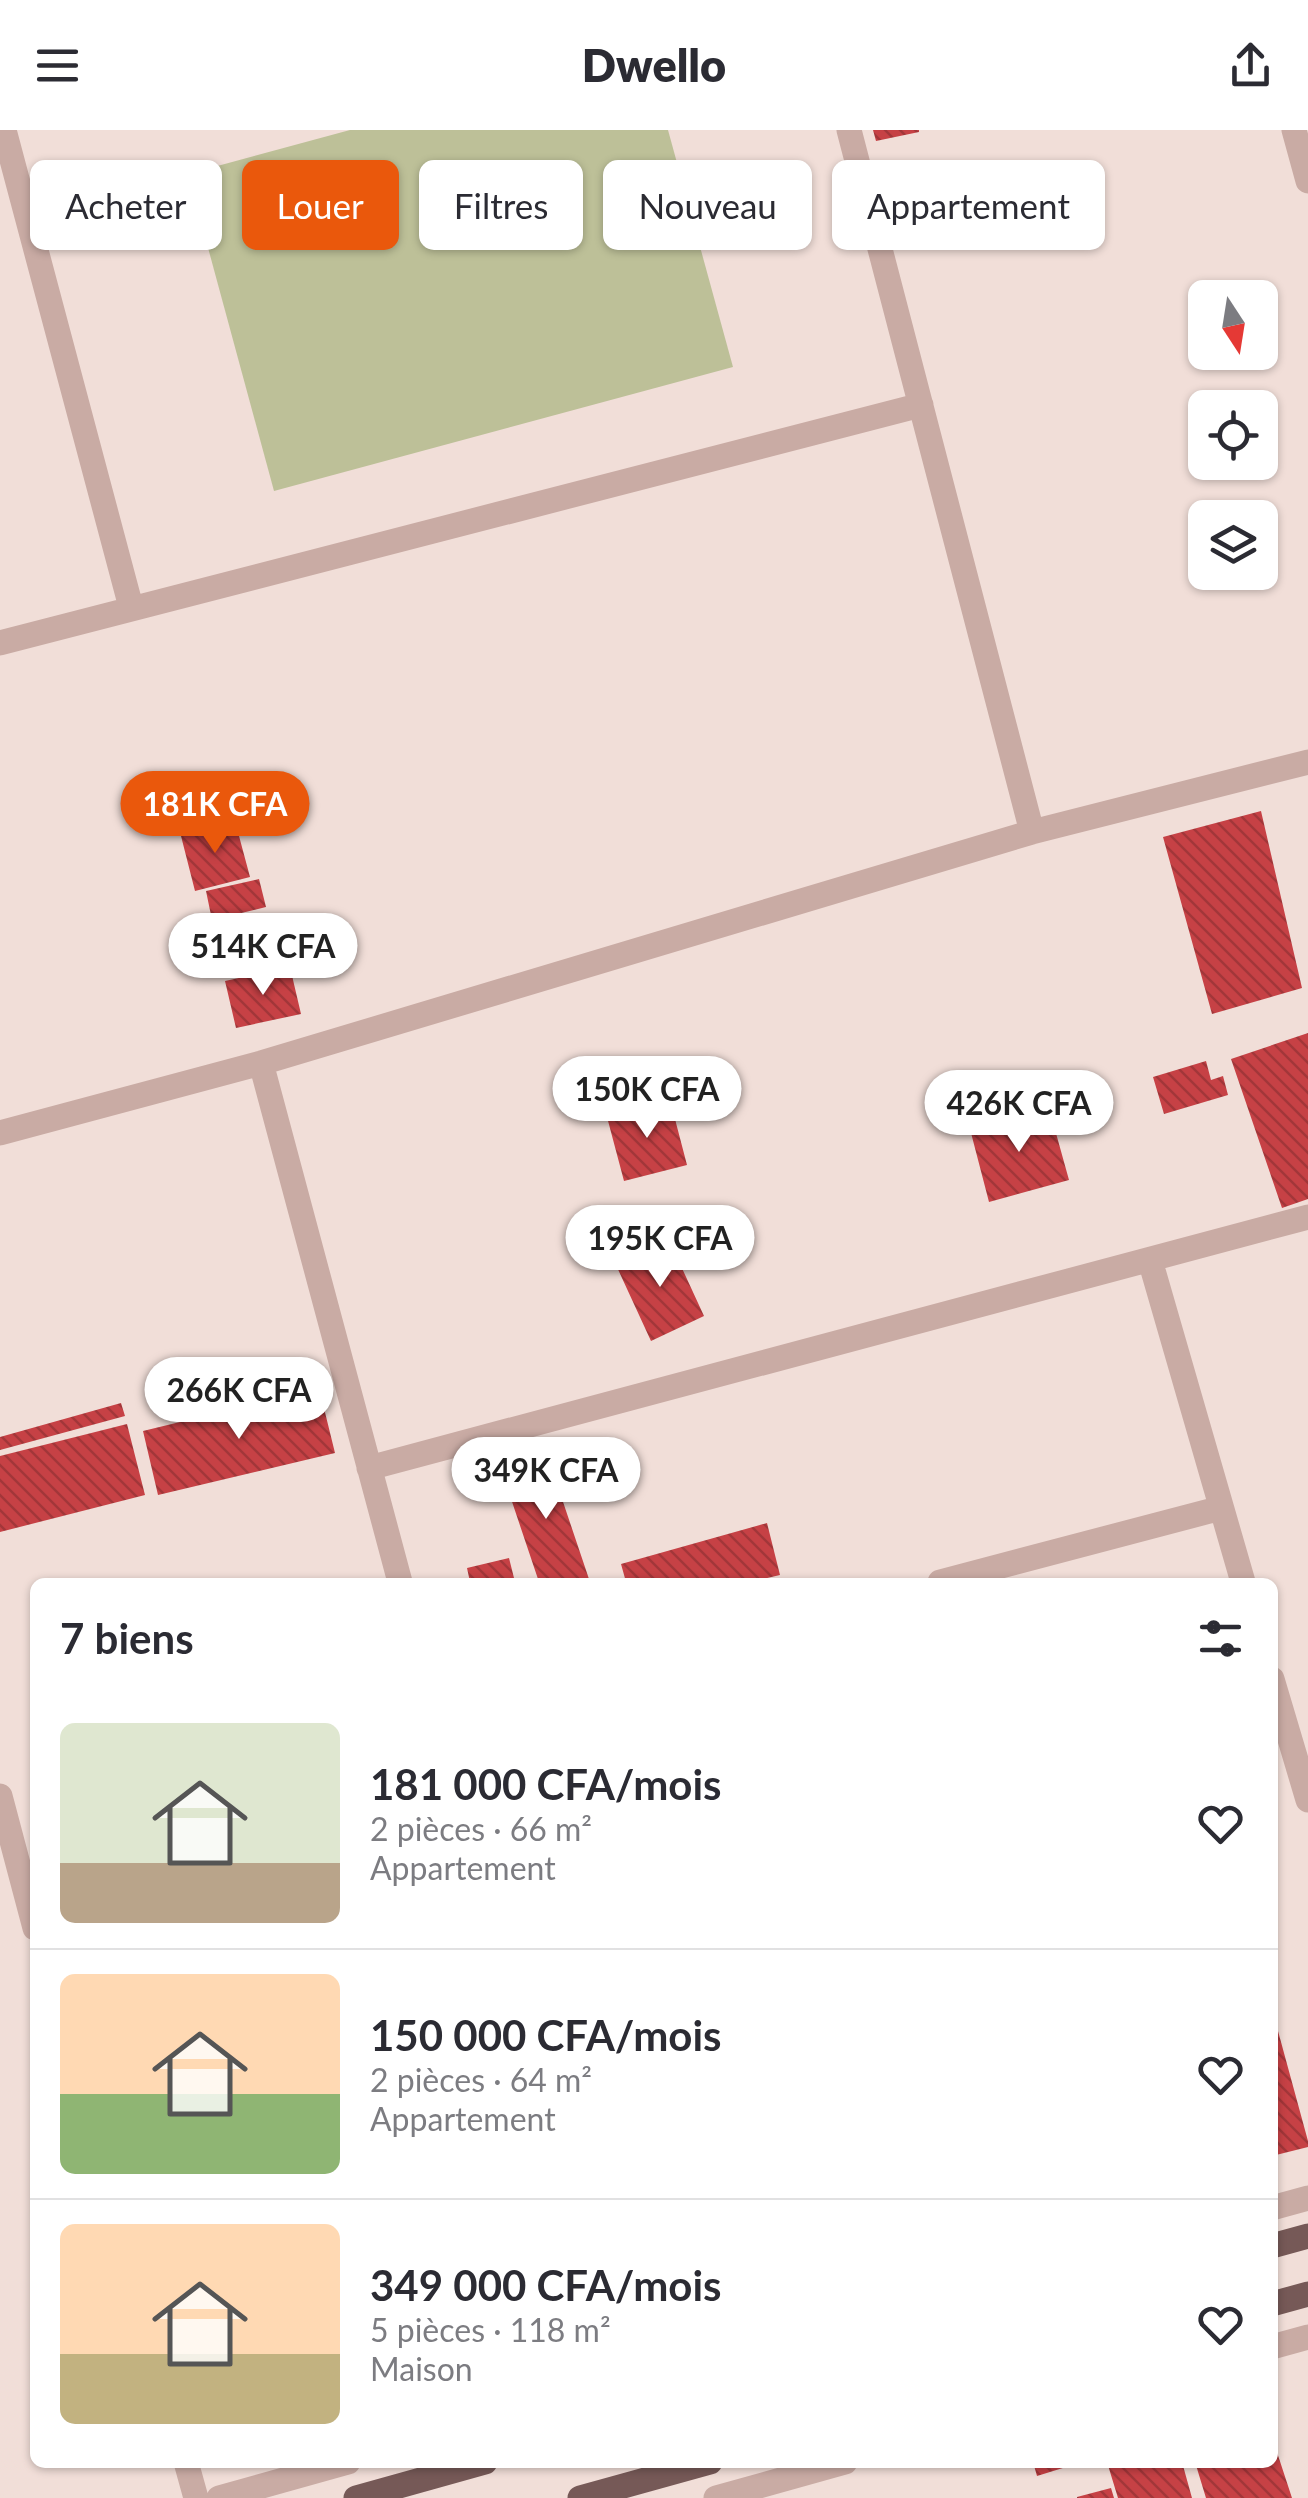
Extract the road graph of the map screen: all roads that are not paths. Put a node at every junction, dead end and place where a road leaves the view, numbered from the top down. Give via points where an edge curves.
1 (4, 130) edge
2 (850, 130) edge
3 (1294, 130) edge
4 (1308, 181) edge
5 (921, 404) junction
6 (131, 608) junction
7 (0, 643) edge
8 (1308, 762) edge
9 (1032, 832) junction
10 (261, 1063) junction
11 (0, 1132) edge
12 (1308, 1217) edge
13 (1150, 1260) junction
14 (369, 1468) junction
15 (1220, 1508) junction
16 (399, 1578) edge
17 (955, 1578) edge
18 (1242, 1578) edge
19 (1280, 1731) edge
20 (0, 1796) edge
21 (1308, 1800) edge
22 (30, 1909) edge
23 (1308, 2198) edge
24 (1278, 2206) edge
25 (1308, 2236) edge
26 (1278, 2244) edge
27 (1308, 2294) edge
28 (1278, 2302) edge
29 (1308, 2337) edge
30 (1278, 2344) edge
31 (188, 2468) edge
32 (326, 2468) edge
33 (464, 2468) edge
34 (696, 2468) edge
35 (824, 2468) edge
36 (648, 2489) edge
37 (196, 2498) edge
38 (219, 2498) edge
39 (356, 2498) edge
40 (580, 2498) edge
41 (716, 2498) edge

1 - 6 street
2 - 5 street
3 - 4 street
5 - 6 street
5 - 9 street
6 - 7 street
8 - 9 street
9 - 10 street
10 - 11 street
10 - 14 street
12 - 13 street
13 - 14 street
13 - 15 street
14 - 16 street
15 - 17 street
15 - 18 street
19 - 21 street
20 - 22 street
23 - 24 street
25 - 26 main road
27 - 28 main road
29 - 30 street
31 - 37 street
32 - 38 street
33 - 39 main road
34 - 36 main road
35 - 41 street
36 - 40 main road

